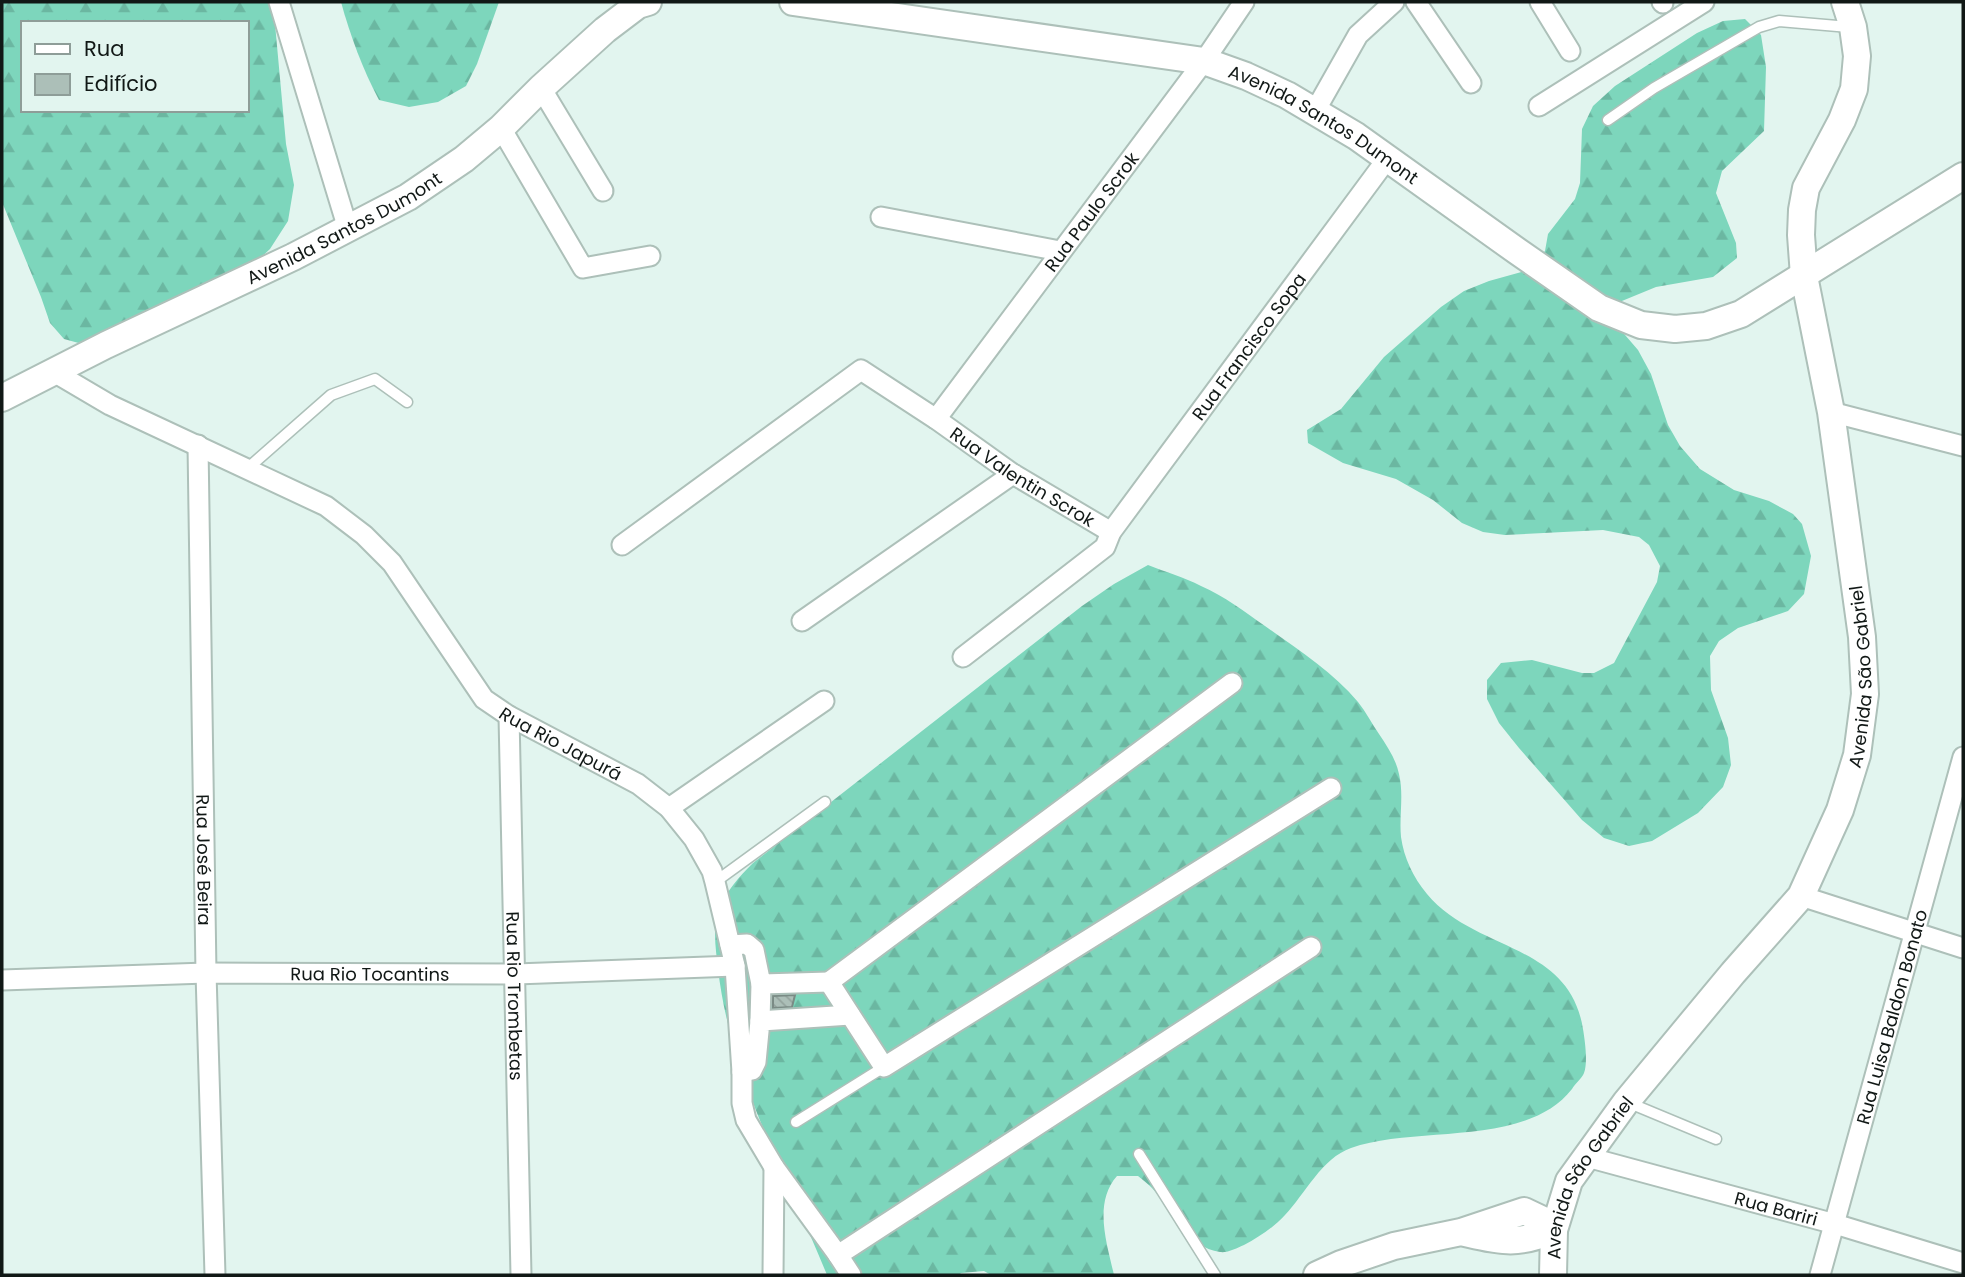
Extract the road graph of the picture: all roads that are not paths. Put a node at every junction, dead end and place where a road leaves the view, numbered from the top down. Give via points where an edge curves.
1 (279, 2) edge
2 (793, 2) edge
3 (1244, 2) edge
4 (1394, 2) edge
5 (1416, 2) edge
6 (1540, 2) edge
7 (1704, 2) edge
8 (1845, 2) edge
9 (641, 3) edge
10 (857, 6) edge
11 (1853, 27) junction
12 (1570, 51) dead end
13 (1204, 61) junction
14 (1471, 83) dead end
15 (541, 88) junction
16 (1539, 106) dead end
17 (1315, 111) junction
18 (1608, 120) dead end
19 (501, 128) junction
20 (1387, 159) junction
21 (1963, 176) edge
22 (603, 191) dead end
23 (881, 217) dead end
24 (348, 229) junction
25 (1060, 251) junction
26 (650, 256) dead end
27 (1804, 276) junction
28 (54, 372) junction
29 (2, 398) edge
30 (407, 402) dead end
31 (1831, 412) junction
32 (936, 419) junction
33 (198, 444) junction
34 (1963, 446) edge
35 (248, 468) junction
36 (1013, 474) junction
37 (1111, 532) junction
38 (622, 545) dead end
39 (802, 621) dead end
40 (963, 657) dead end
41 (1232, 683) dead end
42 (824, 701) dead end
43 (509, 716) junction
44 (1963, 757) edge
45 (1331, 788) dead end
46 (825, 802) dead end
47 (669, 808) junction
48 (715, 882) junction
49 (1801, 896) junction
50 (1915, 933) junction
51 (730, 946) junction
52 (1311, 947) dead end
53 (1963, 948) edge
54 (736, 966) junction
55 (206, 973) junction
56 (516, 974) junction
57 (2, 980) edge
58 (829, 982) junction
59 (761, 984) junction
60 (850, 1015) junction
61 (760, 1021) junction
62 (884, 1067) junction
63 (742, 1072) junction
64 (1626, 1102) junction
65 (796, 1122) dead end
66 (1716, 1139) dead end
67 (1139, 1154) dead end
68 (1587, 1157) junction
69 (774, 1167) junction
70 (1569, 1181) junction
71 (1524, 1211) junction
72 (1835, 1224) junction
73 (1554, 1230) junction
74 (1461, 1232) junction
75 (1514, 1242) junction
76 (838, 1255) junction
77 (1963, 1263) edge
78 (215, 1275) edge
79 (521, 1275) edge
80 (773, 1275) edge
81 (850, 1275) edge
82 (1215, 1275) edge
83 (1317, 1275) edge
84 (1553, 1275) edge
85 (1820, 1275) edge

1 - 24 street
2 - 10 street, Avenida Santos Dumont
3 - 13 street, Rua Paulo Scrok
4 - 17 street via 1358,35
5 - 14 street
6 - 12 street
7 - 16 street
8 - 11 street, Avenida São Gabriel
9 - 15 street, Avenida Santos Dumont
10 - 13 street, Avenida Santos Dumont
11 - 18 lane via 1779,21 1759,26
11 - 27 street, Avenida São Gabriel via 1857,56 1854,89 1806,188 1801,235
13 - 17 street, Avenida Santos Dumont via 1246,76
13 - 25 street, Rua Paulo Scrok
15 - 19 street, Avenida Santos Dumont
15 - 22 street
17 - 20 street, Avenida Santos Dumont
19 - 24 street, Avenida Santos Dumont via 408,197
19 - 26 street via 583,268
20 - 27 street, Avenida Santos Dumont via 1599,307 1641,325 1706,326 1741,314
20 - 37 street, Rua Francisco Sopa
21 - 27 street, Avenida Santos Dumont
23 - 25 street
24 - 28 street, Avenida Santos Dumont
25 - 32 street, Rua Paulo Scrok
27 - 31 street, Avenida São Gabriel
28 - 29 street, Avenida Santos Dumont
28 - 33 street, Rua Rio Japurá via 110,405
30 - 35 lane via 375,379 331,395
31 - 34 street
31 - 49 street, Avenida São Gabriel via 1862,636 1865,694 1857,755 1840,810
32 - 36 street, Rua Valentin Scrok
32 - 38 street, Rua Valentin Scrok via 861,370
33 - 35 street, Rua Rio Japurá
33 - 55 street, Rua José Beira
35 - 43 street, Rua Rio Japurá via 326,506 364,535 392,563 484,699
36 - 37 street, Rua Valentin Scrok
36 - 39 street
37 - 40 street, Rua Francisco Sopa via 1105,547
41 - 58 street
42 - 47 street
43 - 47 street, Rua Rio Japurá via 638,784
43 - 56 street, Rua Rio Trombetas
44 - 50 street, Rua Luisa Baldon Bonato
45 - 62 street
46 - 48 lane
47 - 48 street, Rua Rio Japurá via 694,839
48 - 51 street, Rua Rio Japurá
49 - 50 street
49 - 64 street, Avenida São Gabriel
50 - 53 street
50 - 72 street, Rua Luisa Baldon Bonato
51 - 54 street, Rua Rio Japurá
51 - 59 street via 747,944 754,950
52 - 76 street
54 - 56 street, Rua Rio Tocantins
54 - 63 street, Rua Rio Japurá
55 - 56 street, Rua Rio Tocantins
55 - 57 street, Rua Rio Tocantins
55 - 78 street, Rua José Beira
56 - 79 street, Rua Rio Trombetas
58 - 59 street
58 - 60 street
59 - 61 street
60 - 61 street
60 - 62 street
61 - 63 street via 756,1062 752,1070
62 - 65 lane
63 - 69 street, Rua Rio Japurá via 746,1120
64 - 66 lane
64 - 68 street, Avenida São Gabriel
67 - 82 lane
68 - 70 street, Avenida São Gabriel
68 - 72 street, Rua Bariri
69 - 76 street, Rua Rio Japurá
69 - 80 street
70 - 71 street
70 - 73 street, Avenida São Gabriel
71 - 73 street
71 - 74 street
72 - 77 street, Rua Bariri
72 - 85 street, Rua Luisa Baldon Bonato
73 - 75 street
73 - 84 street, Avenida São Gabriel
74 - 75 street
74 - 83 street via 1394,1246
75 - 84 street
76 - 81 street, Rua Rio Japurá

